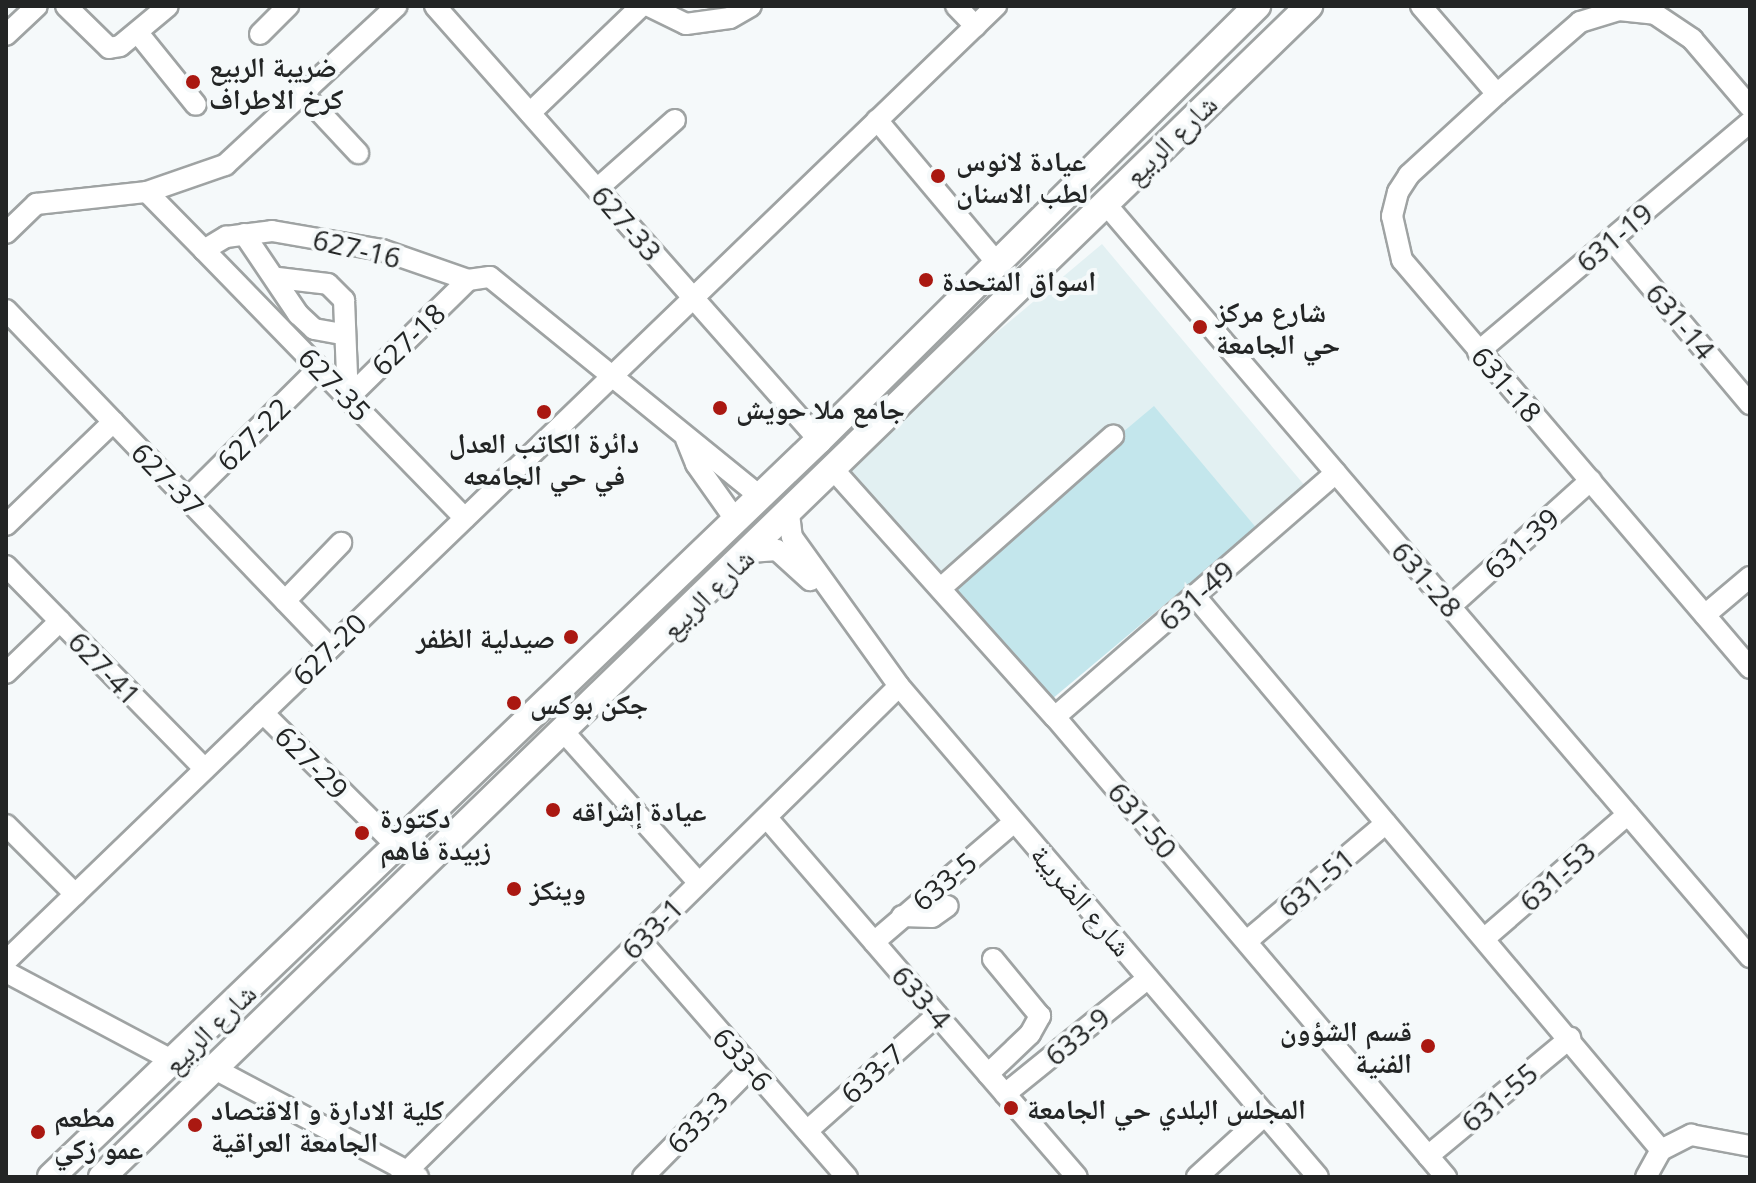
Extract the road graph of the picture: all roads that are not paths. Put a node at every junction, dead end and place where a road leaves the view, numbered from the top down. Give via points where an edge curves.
1 (37, 6) edge
2 (66, 6) edge
3 (168, 6) edge
4 (288, 6) edge
5 (397, 6) edge
6 (435, 6) edge
7 (641, 6) edge
8 (649, 6) edge
9 (751, 6) edge
10 (956, 6) edge
11 (996, 6) edge
12 (1257, 6) edge
13 (1309, 6) edge
14 (1421, 6) edge
15 (975, 26) junction
16 (138, 33) junction
17 (260, 34) dead end
18 (6, 35) edge
19 (1222, 40) junction
20 (1247, 65) junction
21 (303, 94) junction
22 (1497, 94) junction
23 (196, 105) dead end
24 (1750, 107) edge
25 (530, 113) junction
26 (675, 120) dead end
27 (877, 120) junction
28 (1750, 122) edge
29 (358, 153) dead end
30 (597, 189) junction
31 (147, 192) junction
32 (1104, 202) junction
33 (6, 233) edge
34 (244, 234) junction
35 (1611, 239) junction
36 (204, 250) junction
37 (996, 262) junction
38 (278, 278) junction
39 (468, 280) junction
40 (693, 298) junction
41 (6, 310) edge
42 (343, 334) junction
43 (1478, 352) junction
44 (319, 368) junction
45 (612, 377) junction
46 (348, 398) junction
47 (1750, 404) edge
48 (113, 422) junction
49 (1113, 436) dead end
50 (686, 439) junction
51 (819, 440) junction
52 (832, 468) junction
53 (1336, 473) junction
54 (1591, 480) junction
55 (759, 496) junction
56 (187, 499) junction
57 (789, 514) junction
58 (465, 518) junction
59 (735, 519) junction
60 (6, 525) edge
61 (341, 543) dead end
62 (750, 552) junction
63 (6, 566) edge
64 (1750, 577) edge
65 (941, 588) junction
66 (1194, 595) junction
67 (285, 601) junction
68 (1451, 606) junction
69 (1705, 615) junction
70 (848, 620) junction
71 (60, 621) junction
72 (330, 648) junction
73 (1750, 668) edge
74 (6, 673) edge
75 (899, 686) junction
76 (263, 713) junction
77 (1055, 717) junction
78 (563, 731) junction
79 (205, 769) junction
80 (1628, 814) junction
81 (767, 818) junction
82 (1014, 822) junction
83 (1386, 823) junction
84 (6, 825) edge
85 (396, 845) junction
86 (698, 882) junction
87 (75, 894) junction
88 (948, 906) dead end
89 (902, 916) junction
90 (307, 933) junction
91 (1485, 938) junction
92 (640, 940) junction
93 (1247, 941) junction
94 (874, 942) junction
95 (332, 955) junction
96 (1750, 957) edge
97 (993, 959) dead end
98 (6, 961) edge
99 (6, 972) edge
100 (263, 975) junction
101 (1148, 978) junction
102 (287, 998) junction
103 (937, 1015) junction
104 (1570, 1038) junction
105 (175, 1062) junction
106 (751, 1067) junction
107 (215, 1069) junction
108 (988, 1074) junction
109 (1005, 1094) junction
110 (1265, 1115) junction
111 (807, 1131) junction
112 (1750, 1146) edge
113 (1661, 1150) junction
114 (1428, 1156) junction
115 (408, 1175) edge
116 (51, 1177) edge
117 (102, 1177) edge
118 (643, 1177) edge
119 (847, 1177) edge
120 (1077, 1177) edge
121 (1197, 1177) edge
122 (1318, 1177) edge
123 (1446, 1177) edge
124 (1646, 1177) edge

1 - 18 street
2 - 16 street via 104,46 114,48
3 - 16 street
4 - 17 street
5 - 21 street
6 - 25 street, 627-33
7 - 25 street
8 - 9 street via 686,24 730,18
10 - 15 street
11 - 15 street, 627-20
12 - 19 main road, شارع الربيع
13 - 20 main road, شارع الربيع
14 - 22 street
15 - 27 street, 627-20
16 - 23 street
19 - 20 main road
19 - 37 main road, شارع الربيع
20 - 32 main road, شارع الربيع
21 - 29 street
21 - 31 street via 225,165
22 - 24 street, 631-18 via 1580,22 1619,10 1655,14 1675,26
22 - 43 street, 631-18 via 1409,175 1392,216 1402,260
25 - 30 street, 627-33
26 - 30 street
27 - 37 street
27 - 40 street, 627-20
28 - 35 street, 631-19
30 - 40 street, 627-33
31 - 33 street via 36,204
31 - 36 street
32 - 52 main road, شارع الربيع
32 - 53 street, 631-28
34 - 36 street, 627-16
34 - 38 street
34 - 39 street, 627-16 via 331,238
35 - 43 street, 631-19
35 - 47 street, 631-14
36 - 44 street, 627-35
37 - 51 main road, شارع الربيع
38 - 42 street via 317,292 334,311
38 - 42 street via 298,314 314,329
39 - 45 street, 627-16 via 494,278
39 - 46 street, 627-18
40 - 45 street, 627-20
40 - 51 street, 627-33
41 - 48 street, 627-37
42 - 46 street
43 - 54 street, 631-18
44 - 46 street, 627-35
44 - 56 street, 627-22
45 - 50 street, 627-16
45 - 58 street, 627-20
46 - 58 street, 627-35
48 - 56 street, 627-37
48 - 60 street
49 - 65 street
50 - 55 street, 627-16 via 708,450
50 - 59 street, 627-16 via 696,464
51 - 55 main road, شارع الربيع
52 - 57 main road, شارع الربيع
52 - 65 street, 631-50
53 - 66 street, 631-49
53 - 68 street, 631-28
54 - 68 street, 631-39
54 - 69 street, 631-18
55 - 59 main road, شارع الربيع
56 - 67 street, 627-37
57 - 62 main road, شارع الربيع
57 - 70 street, شارع الضريبة via 792,537
58 - 72 street, 627-20
59 - 85 main road, شارع الربيع
61 - 67 street
62 - 70 street, شارع الضريبة via 765,547 786,554
62 - 78 main road, شارع الربيع
63 - 71 street, 627-41
64 - 69 street
65 - 77 street, 631-50
66 - 77 street, 631-49
66 - 83 street
67 - 72 street, 627-37
68 - 80 street, 631-28
69 - 73 street, 631-18
70 - 75 street, شارع الضريبة
71 - 74 street
71 - 79 street, 627-41
72 - 76 street, 627-20
75 - 81 street, 633-1
75 - 82 street, شارع الضريبة
76 - 79 street, 627-20
76 - 85 street, 627-29
77 - 93 street, 631-50
78 - 86 street
78 - 95 main road, شارع الربيع
79 - 87 street, 627-20
80 - 91 street, 631-53
80 - 96 street, 631-28
81 - 86 street, 633-1
81 - 94 street, 633-4
82 - 89 street, 633-5
82 - 101 street, شارع الضريبة
83 - 91 street
83 - 93 street, 631-51
84 - 87 street
85 - 90 main road, شارع الربيع
86 - 92 street, 633-1
87 - 98 street, 627-20
88 - 89 street via 932,917
89 - 94 street, 633-5
90 - 95 main road via 306,954 322,961
90 - 100 main road, شارع الربيع
91 - 104 street
92 - 106 street, 633-6
92 - 115 street, 633-1
93 - 114 street, 631-50
94 - 103 street, 633-4
95 - 102 main road, شارع الربيع
97 - 108 street via 1040,1016 1030,1034
99 - 105 street
100 - 102 main road via 272,971 286,976 291,984
100 - 105 main road, شارع الربيع
101 - 109 street, 633-9
101 - 110 street, شارع الضريبة
102 - 107 main road, شارع الربيع
103 - 108 street, 633-4
103 - 111 street, 633-7
104 - 113 street
104 - 114 street, 631-55
105 - 116 main road, شارع الربيع
106 - 111 street, 633-6
106 - 118 street, 633-3
107 - 115 street
107 - 117 main road, شارع الربيع
108 - 109 street, 633-4
109 - 120 street, 633-4
110 - 121 street
110 - 122 street, شارع الضريبة
111 - 119 street, 633-6
112 - 113 street via 1708,1134 1691,1135
113 - 124 street
114 - 123 street, 631-50

